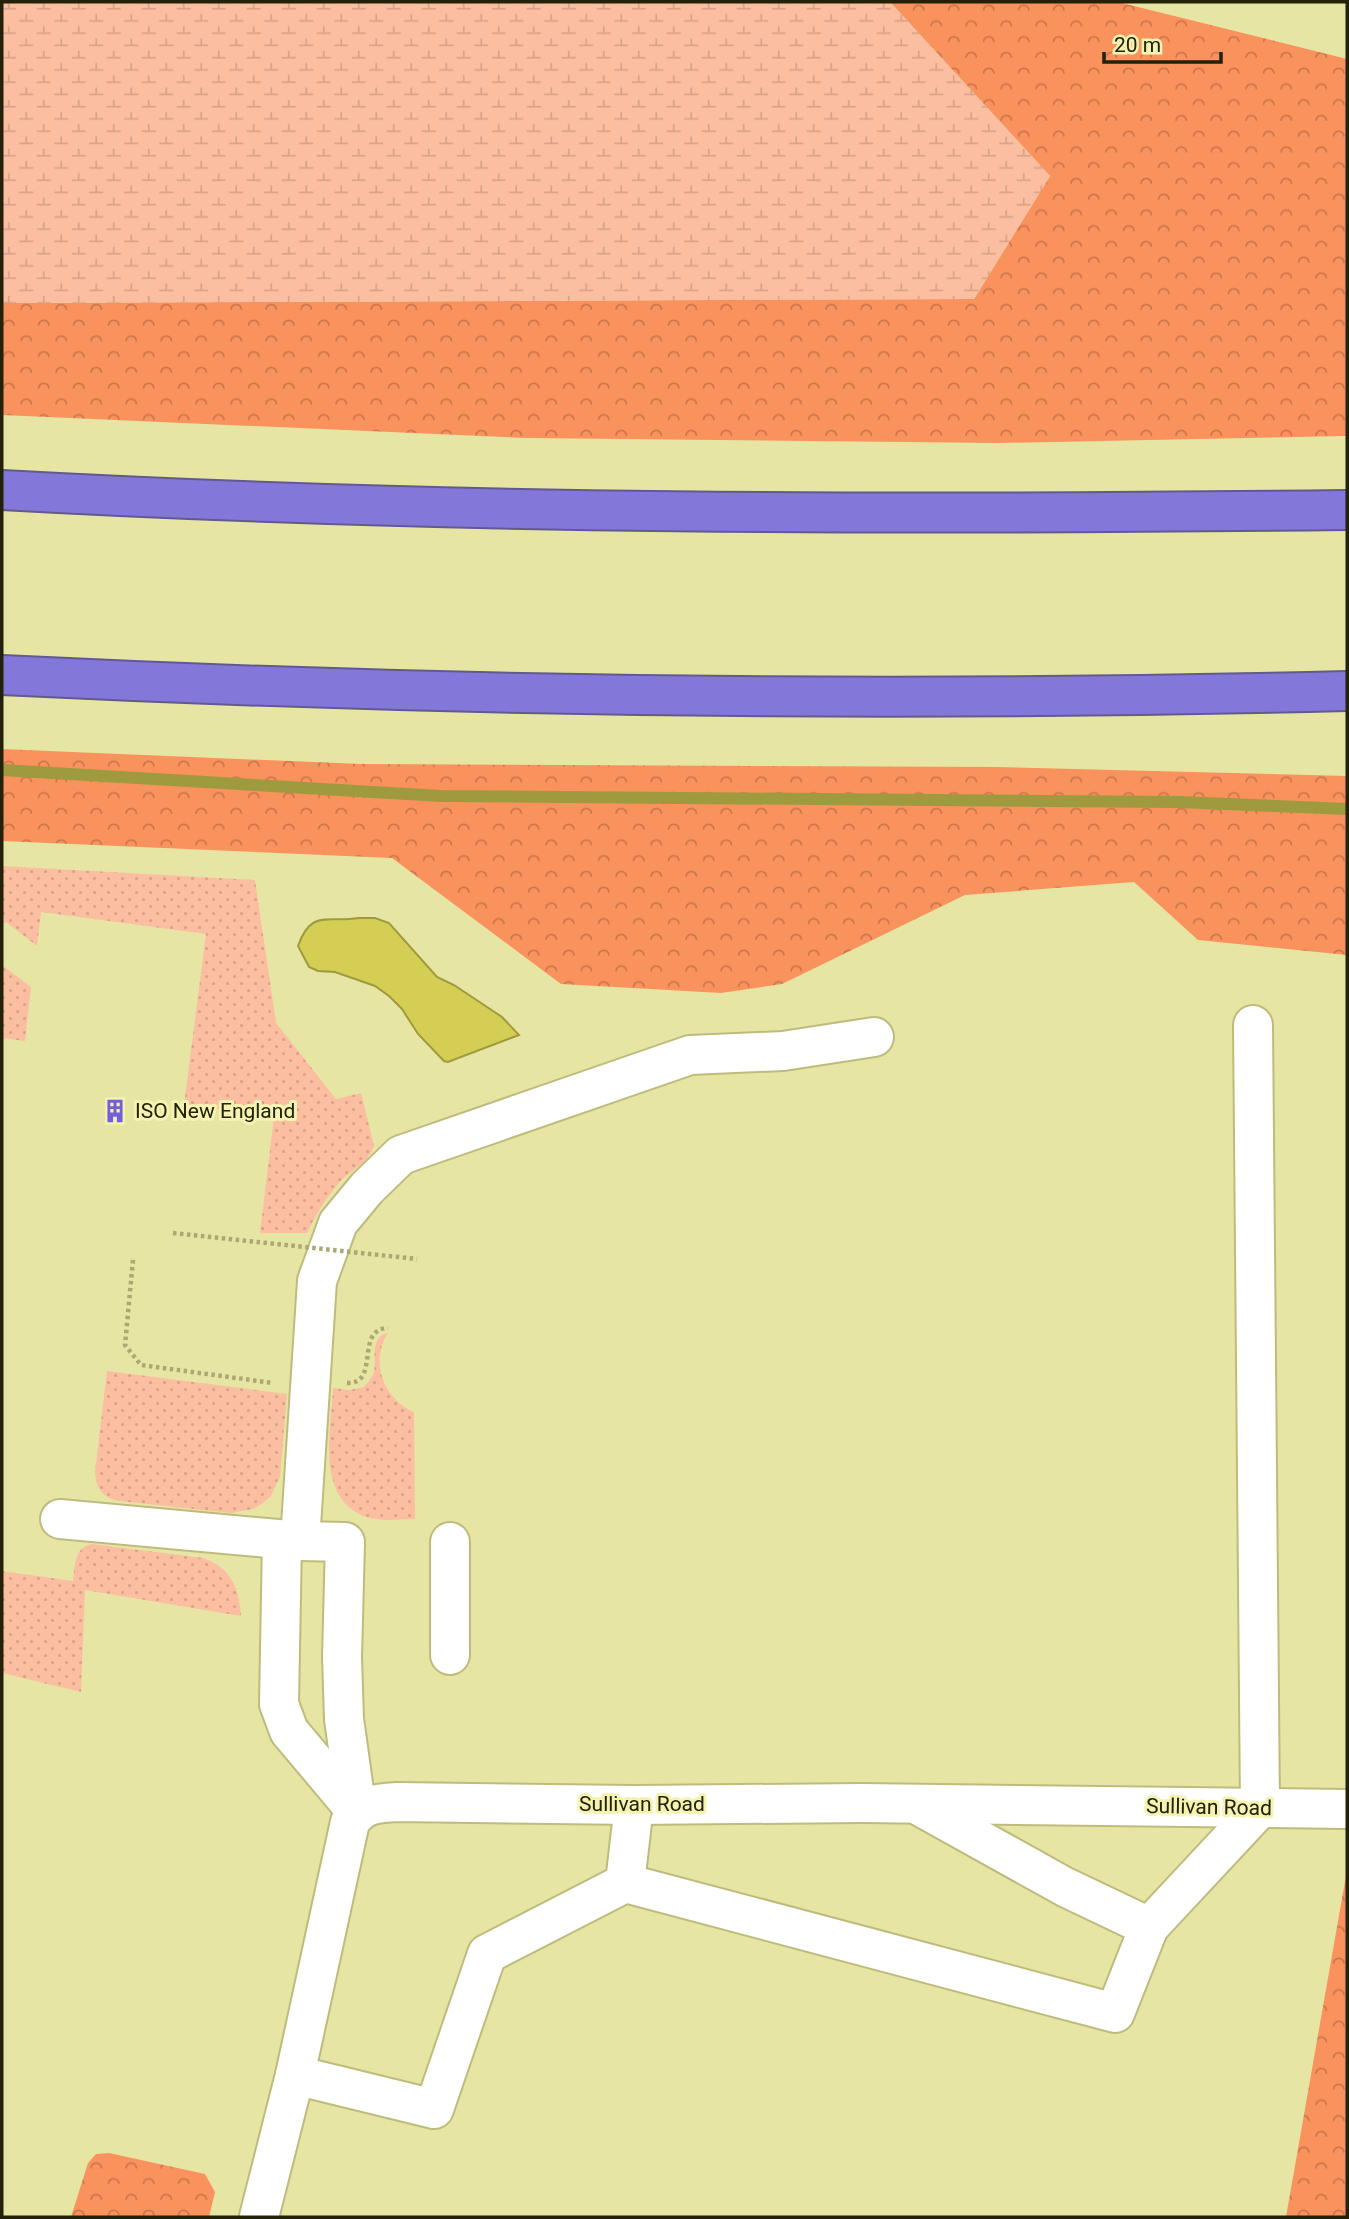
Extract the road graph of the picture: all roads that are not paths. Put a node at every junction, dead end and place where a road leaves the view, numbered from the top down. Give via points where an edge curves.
1 (2, 490) edge
2 (1347, 510) edge
3 (2, 675) edge
4 (1347, 691) edge
5 (1253, 1025) dead end
6 (874, 1037) dead end
7 (60, 1519) dead end
8 (291, 1540) junction
9 (450, 1542) dead end
10 (450, 1655) dead end
11 (916, 1804) junction
12 (634, 1805) junction
13 (1260, 1808) junction
14 (1347, 1809) edge
15 (357, 1812) junction
16 (625, 1883) junction
17 (1149, 1927) junction
18 (295, 2075) junction
19 (259, 2217) edge

1 - 2 highway via 315,505 642,513
3 - 4 highway via 473,692 843,697
5 - 13 street
6 - 8 street via 783,1051 690,1055 401,1154 338,1223 317,1281
7 - 8 street
8 - 15 street via 279,1692 282,1718
8 - 15 street via 345,1542 344,1719
9 - 10 street
11 - 12 street, Sullivan Road
11 - 13 street, Sullivan Road
11 - 17 street via 1065,1887
12 - 15 street, Sullivan Road via 397,1802
12 - 16 street
13 - 14 street, Sullivan Road
13 - 17 street
15 - 18 street via 350,1822
16 - 17 street via 1115,2013
16 - 18 street via 487,1954 434,2109
18 - 19 street

